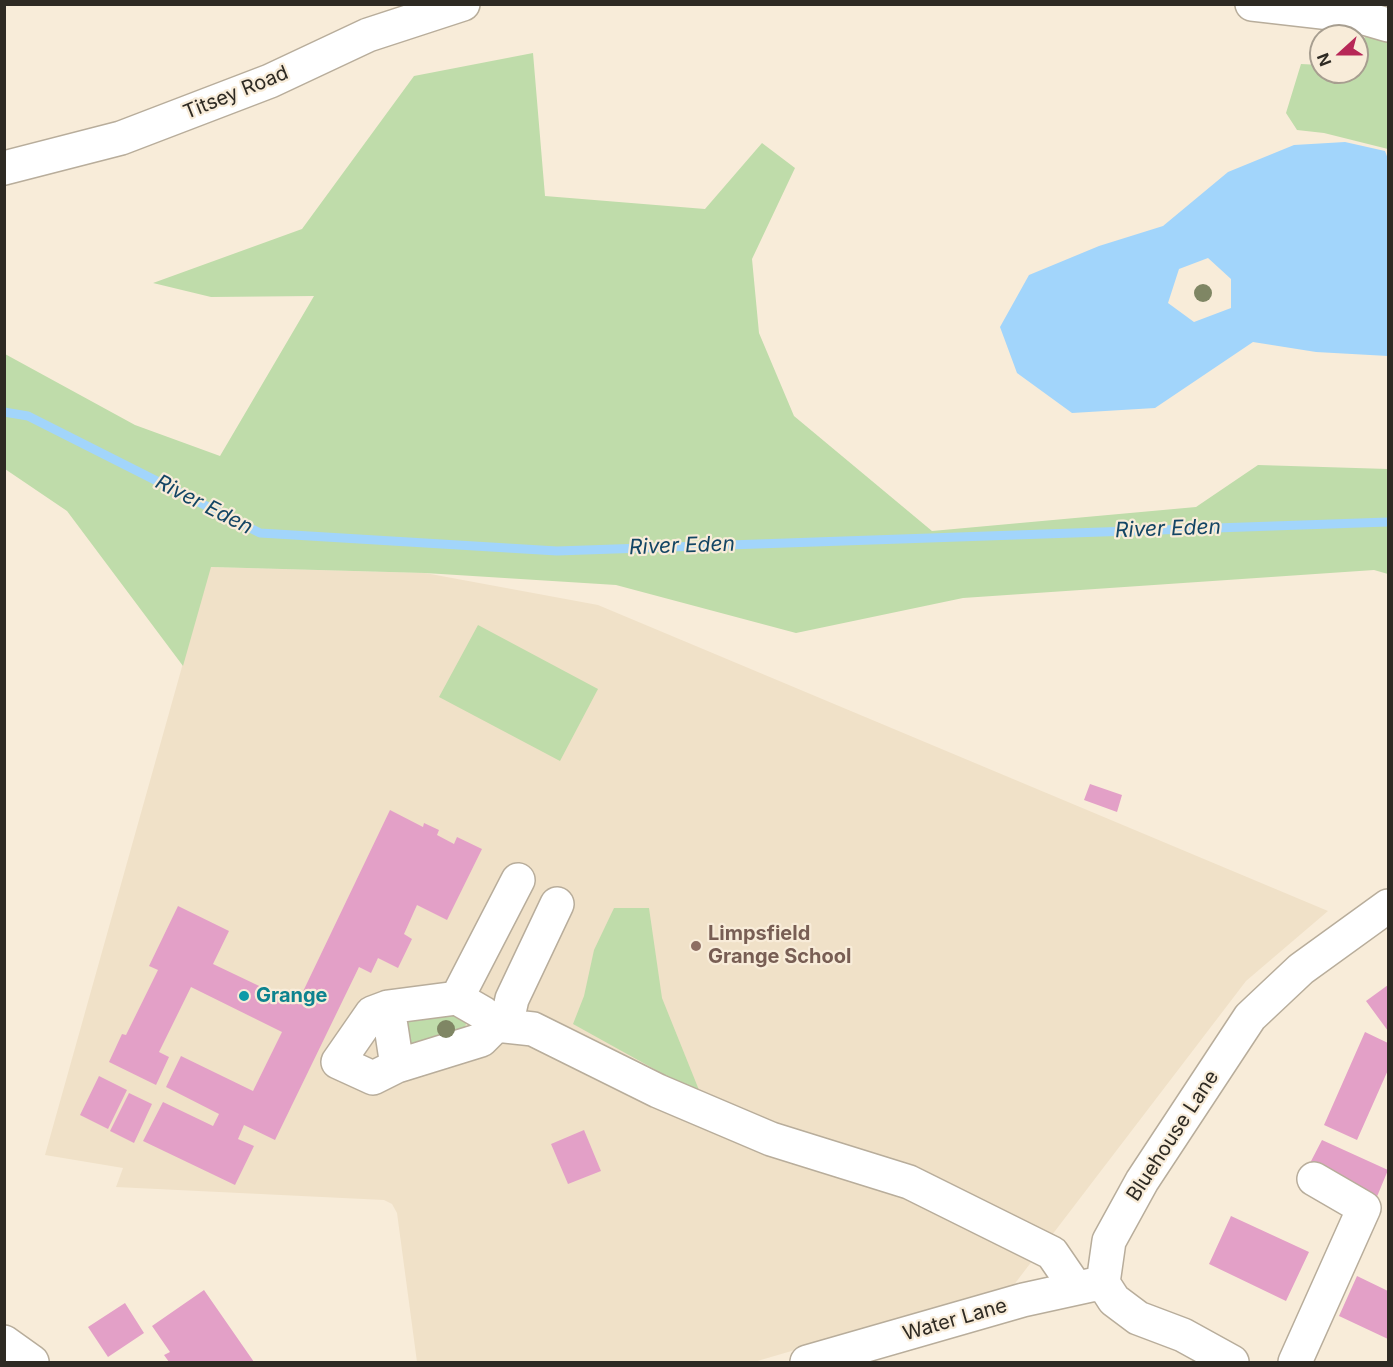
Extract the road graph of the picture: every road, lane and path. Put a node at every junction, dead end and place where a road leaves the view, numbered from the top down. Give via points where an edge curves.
1 (463, 4) edge
2 (1252, 4) edge
3 (1389, 26) edge
4 (4, 168) edge
5 (518, 880) dead end
6 (557, 904) dead end
7 (1389, 906) edge
8 (457, 998) junction
9 (388, 1007) junction
10 (501, 1025) junction
11 (397, 1066) junction
12 (1314, 1179) dead end
13 (1090, 1285) junction
14 (4, 1342) edge
15 (32, 1362) edge
16 (807, 1362) edge
17 (1232, 1362) edge
18 (1295, 1362) edge

1 - 4 street, Titsey Road via 368,34 270,81 121,138
2 - 3 street via 1357,16
5 - 8 street
6 - 10 street
7 - 13 street, Bluehouse Lane via 1301,969 1250,1017 1142,1181
8 - 9 street
8 - 10 street
9 - 11 street
9 - 11 street via 372,1013 338,1062 373,1078
10 - 11 street via 480,1040
10 - 13 street via 533,1029 658,1091 771,1139 909,1182 1052,1252
12 - 18 street via 1364,1208
13 - 16 street, Water Lane via 1023,1300
13 - 17 street via 1138,1318 1183,1335
14 - 15 street

